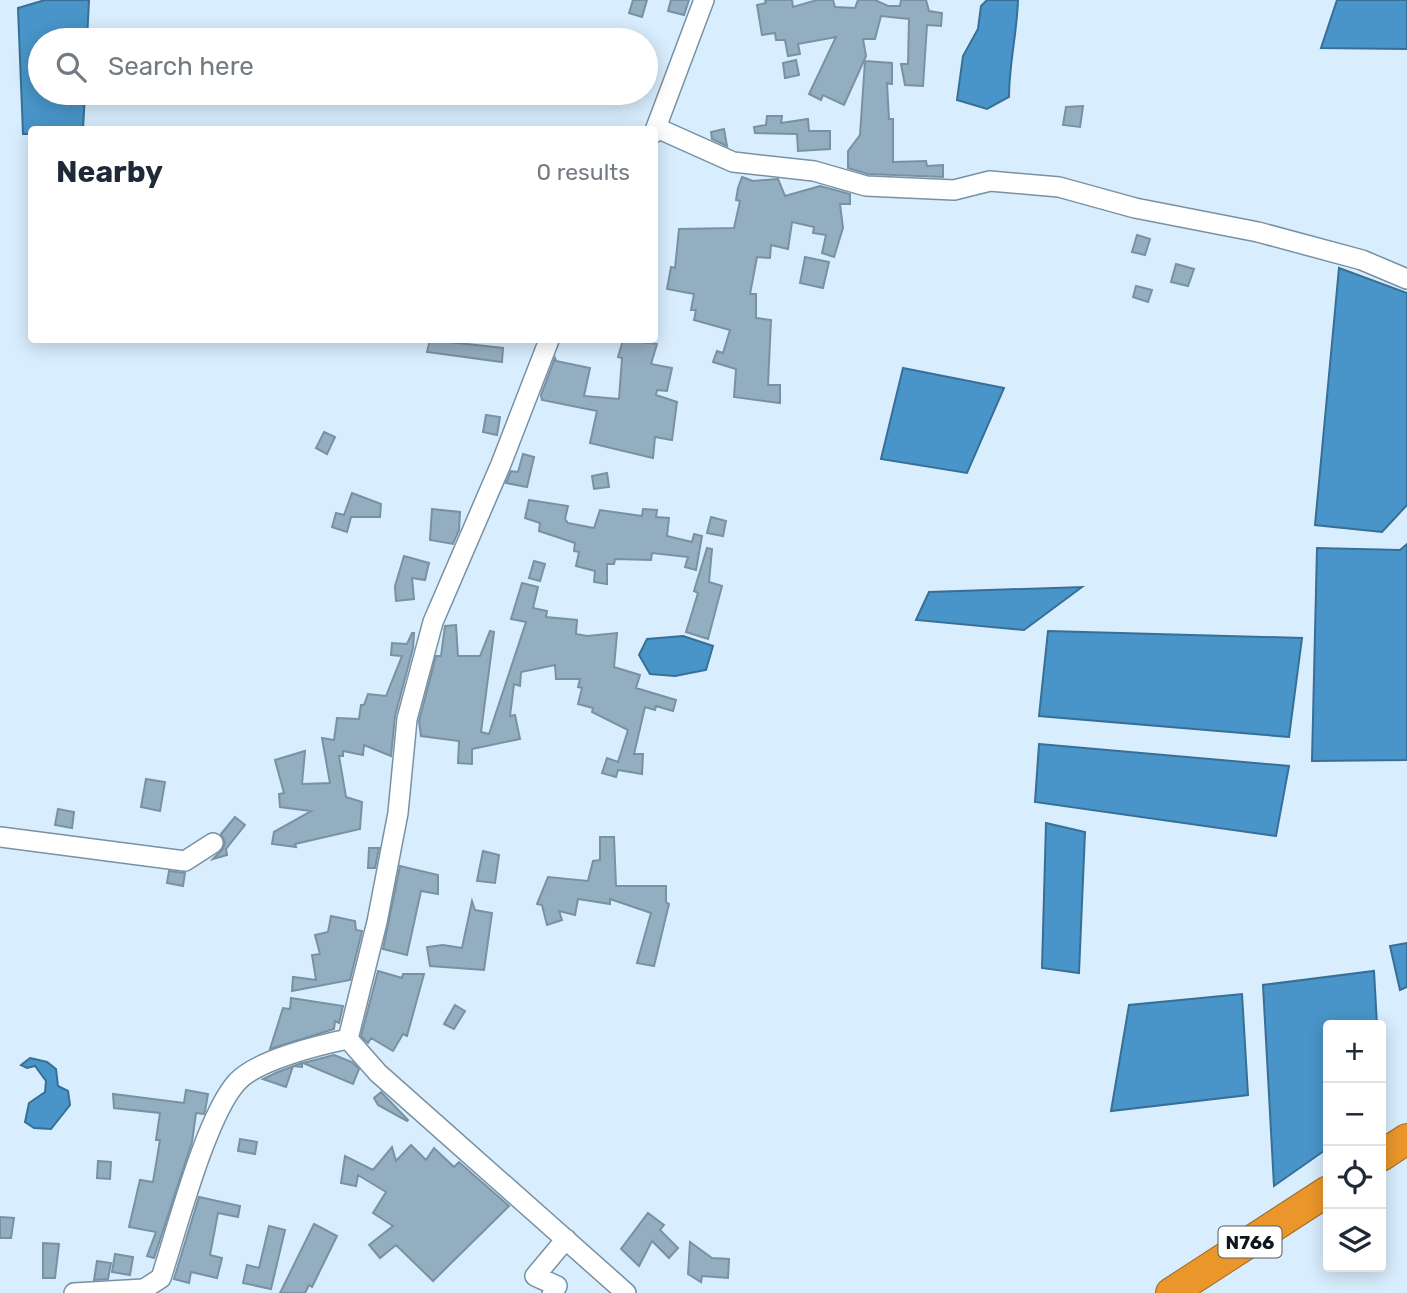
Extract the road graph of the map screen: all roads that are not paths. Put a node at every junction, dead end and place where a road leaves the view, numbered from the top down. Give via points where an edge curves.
1 (704, 0) edge
2 (657, 126) edge
3 (658, 131) edge
4 (1407, 279) edge
5 (548, 343) edge
6 (0, 837) edge
7 (213, 843) dead end
8 (348, 1039) junction
9 (1407, 1139) edge
10 (1386, 1153) edge
11 (1323, 1194) edge
12 (566, 1239) junction
13 (74, 1293) edge
14 (552, 1293) edge
15 (626, 1293) edge
16 (1171, 1293) edge

1 - 2 street
3 - 4 street via 733,162 814,171 866,186 954,190 990,181 1059,187 1135,208 1258,232 1362,260
5 - 8 street via 433,622 407,719 398,813
6 - 7 street via 184,861
8 - 12 street via 379,1073
8 - 13 street via 274,1062 239,1080 217,1115 161,1278 144,1289
9 - 10 highway
11 - 16 highway, N766
12 - 14 street via 534,1276 557,1286
12 - 15 street

